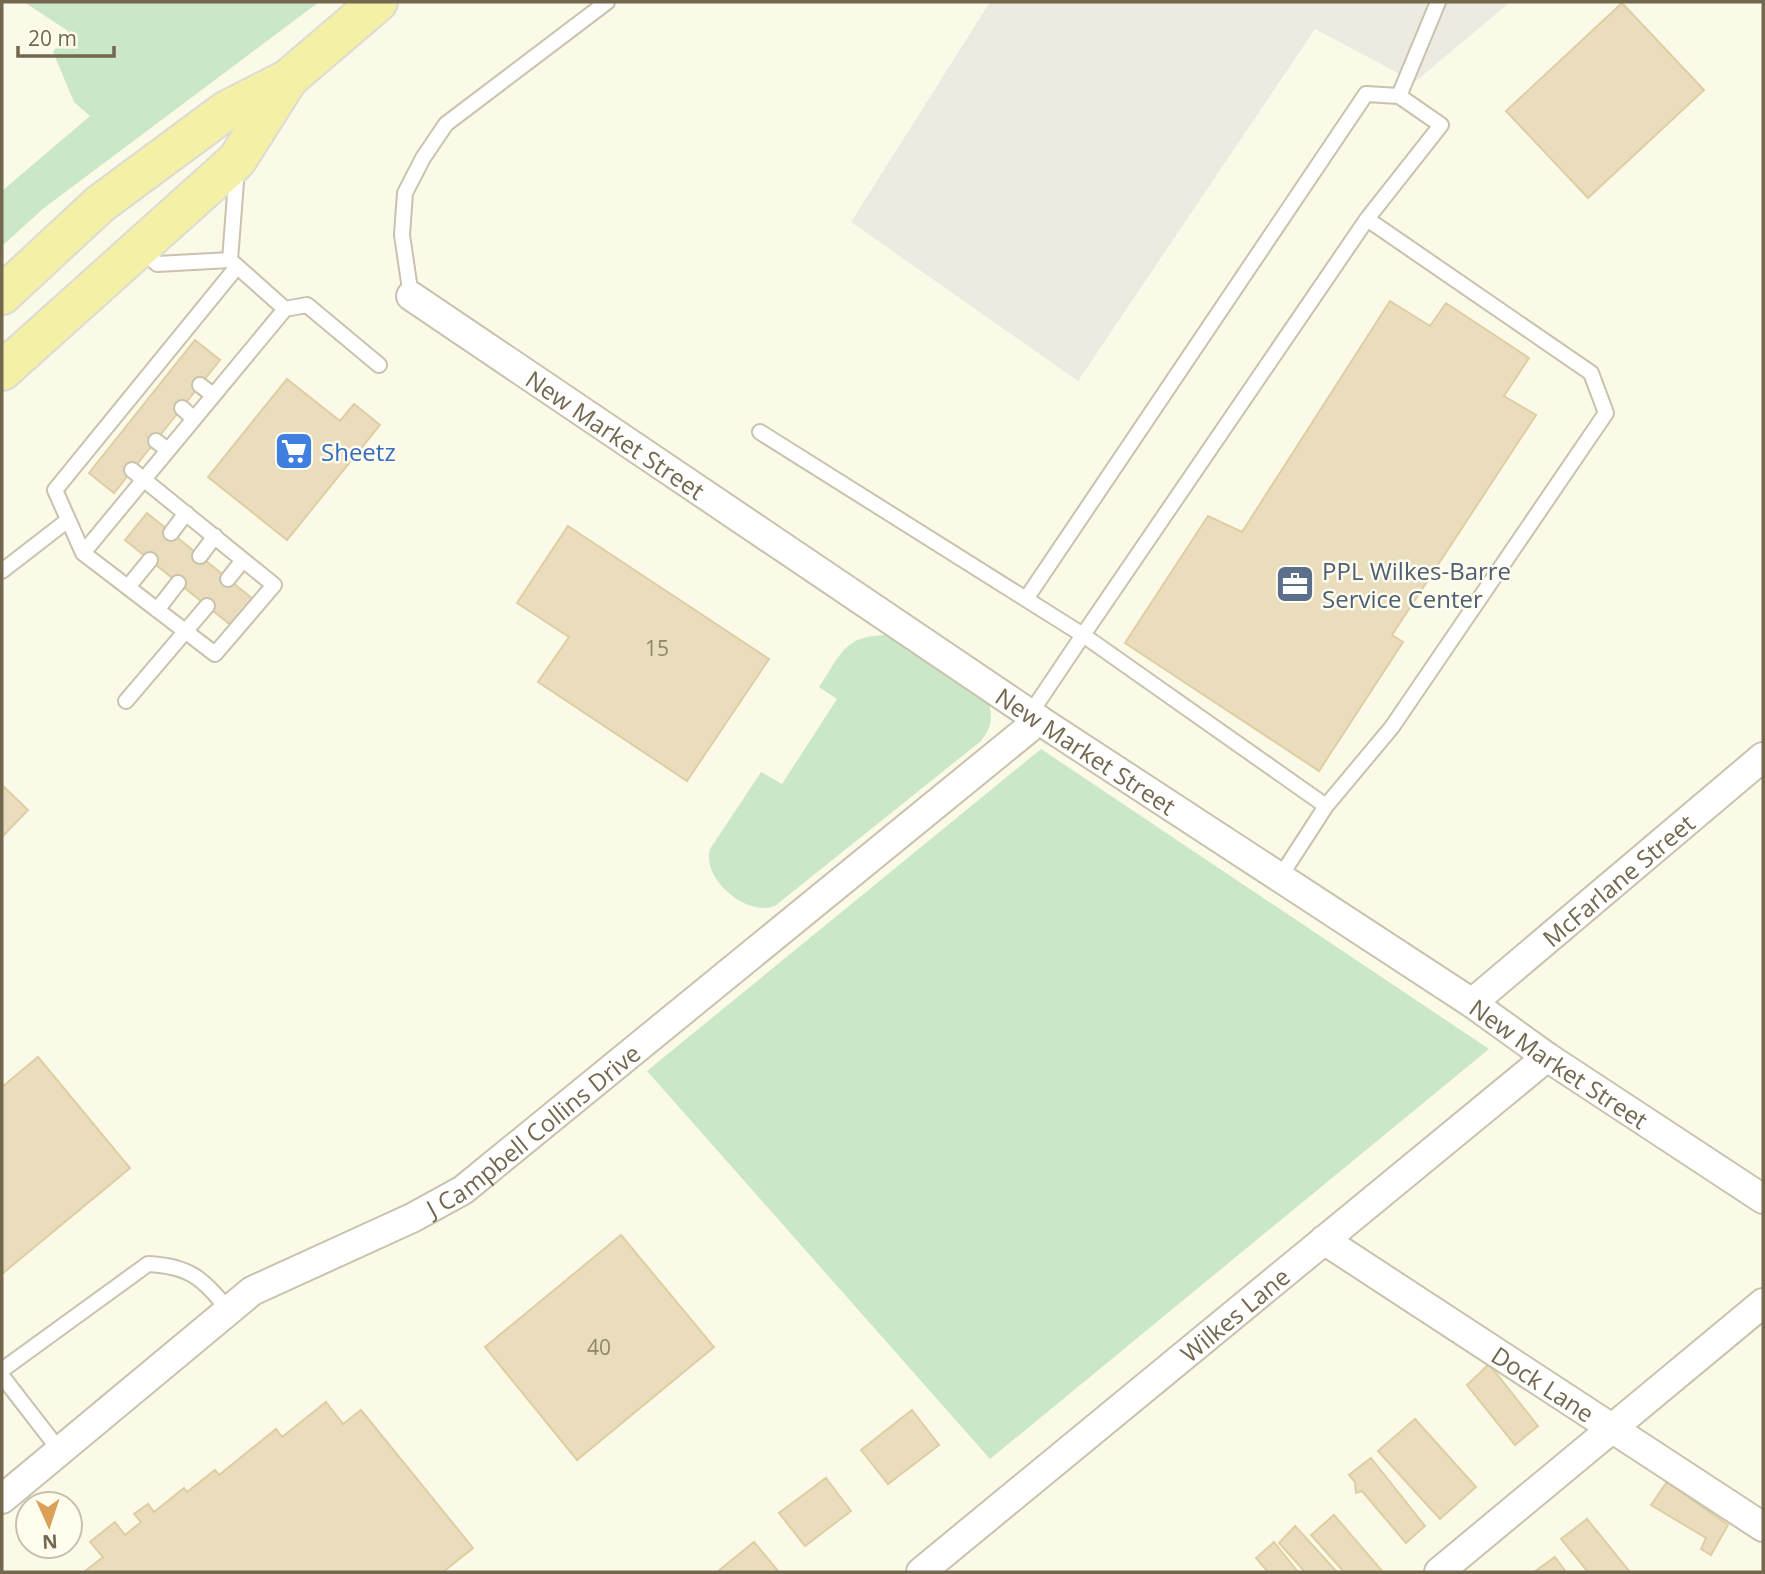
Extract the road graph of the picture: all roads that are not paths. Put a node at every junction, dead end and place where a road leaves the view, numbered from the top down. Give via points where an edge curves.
1 (378, 2) edge
2 (607, 2) edge
3 (1438, 2) edge
4 (288, 79) junction
5 (1399, 96) junction
6 (237, 160) junction
7 (1367, 219) junction
8 (140, 247) junction
9 (233, 264) junction
10 (7, 279) edge
11 (411, 296) joint
12 (285, 309) junction
13 (379, 365) dead end
14 (2, 371) edge
15 (200, 386) dead end
16 (213, 395) junction
17 (182, 408) dead end
18 (194, 419) junction
19 (760, 432) dead end
20 (95, 440) junction
21 (107, 450) dead end
22 (138, 475) junction
23 (186, 513) junction
24 (68, 520) junction
25 (171, 533) dead end
26 (215, 536) junction
27 (83, 553) junction
28 (200, 556) dead end
29 (150, 560) dead end
30 (243, 560) junction
31 (2, 571) edge
32 (228, 579) dead end
33 (178, 583) dead end
34 (128, 587) junction
35 (1026, 599) junction
36 (207, 606) dead end
37 (157, 610) junction
38 (186, 632) junction
39 (1083, 635) junction
40 (126, 701) dead end
41 (1035, 717) junction
42 (1763, 757) edge
43 (1326, 806) junction
44 (1280, 877) junction
45 (1472, 1003) junction
46 (1547, 1057) junction
47 (1763, 1199) edge
48 (1324, 1240) junction
49 (1763, 1303) edge
50 (229, 1310) junction
51 (2, 1370) edge
52 (2, 1376) edge
53 (1612, 1430) junction
54 (60, 1451) junction
55 (2, 1499) edge
56 (1763, 1527) edge
57 (921, 1572) edge
58 (1439, 1572) edge

1 - 4 main road
2 - 11 lane via 446,124 438,135 405,193 401,235
3 - 5 lane
4 - 6 main road
4 - 10 main road via 227,110
5 - 7 lane via 1441,125
5 - 35 lane via 1366,94
6 - 8 main road
6 - 9 lane
7 - 39 lane
7 - 43 lane via 1591,373 1606,413 1392,727
8 - 9 lane via 157,264
8 - 14 main road
9 - 12 lane
9 - 20 lane via 170,360 125,417
11 - 41 street, New Market Street
12 - 13 lane via 307,305
12 - 16 lane
15 - 16 lane
16 - 18 lane
17 - 18 lane
18 - 22 lane via 162,445
19 - 35 lane
20 - 21 lane
20 - 24 lane via 55,490
22 - 23 lane
22 - 27 lane
23 - 25 lane
23 - 26 lane
24 - 27 lane
24 - 31 lane
26 - 28 lane
26 - 30 lane
27 - 34 lane
29 - 34 lane
30 - 32 lane
30 - 38 lane via 274,585 215,654
33 - 37 lane
34 - 37 lane
35 - 39 lane
36 - 38 lane
37 - 38 lane
38 - 40 lane
39 - 41 lane
39 - 43 lane
41 - 44 street, New Market Street
41 - 50 street, J Campbell Collins Drive via 463,1190 252,1292
42 - 45 street, McFarlane Street
43 - 44 lane
44 - 45 street, New Market Street
45 - 46 street, New Market Street
46 - 47 street, New Market Street
46 - 48 street, Wilkes Lane
48 - 53 street, Dock Lane
48 - 57 street, Wilkes Lane
49 - 53 street
50 - 51 lane via 202,1279 175,1265 148,1264
50 - 54 street, J Campbell Collins Drive
52 - 54 lane
53 - 56 street, Dock Lane
53 - 58 street
54 - 55 street, J Campbell Collins Drive

